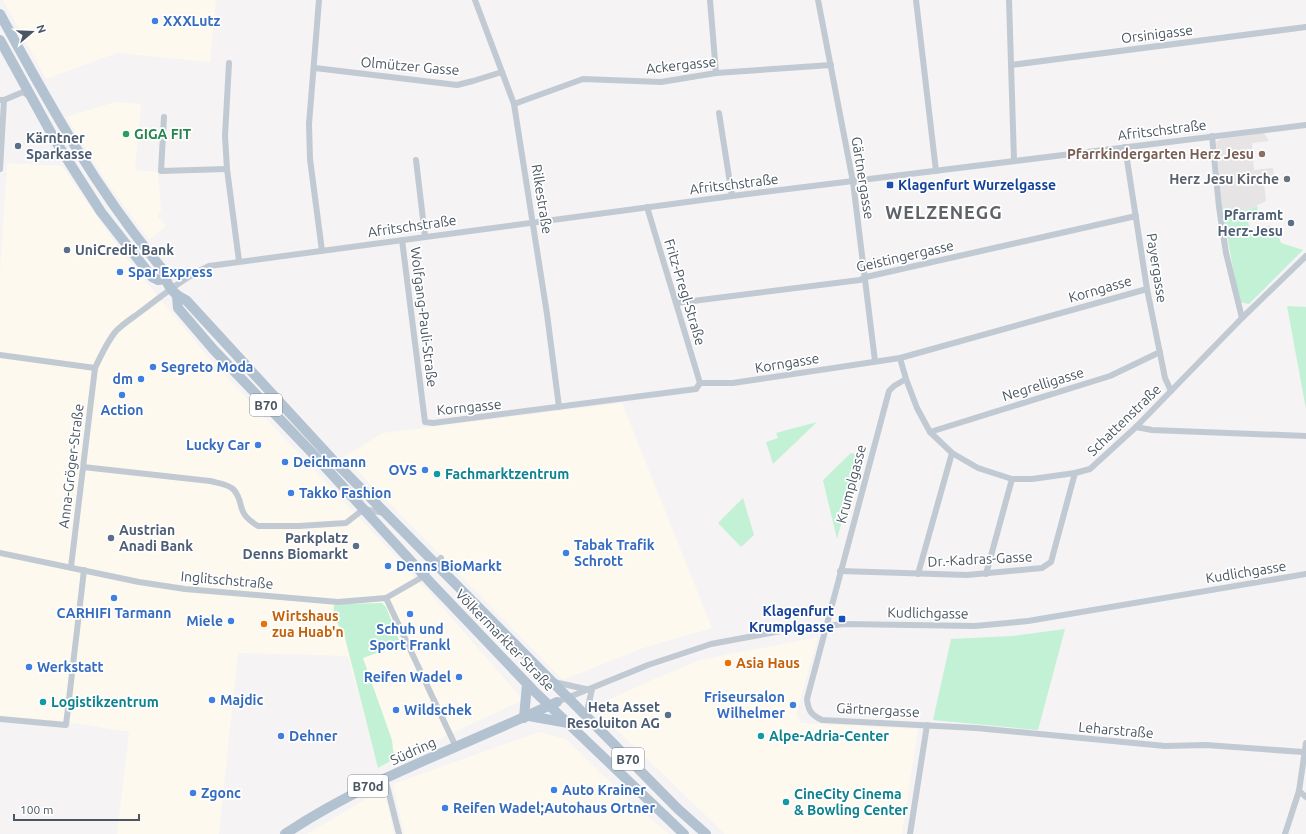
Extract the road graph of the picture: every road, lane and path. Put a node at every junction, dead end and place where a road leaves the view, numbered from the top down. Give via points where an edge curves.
1 (319, 0) edge
2 (475, 0) edge
3 (710, 0) edge
4 (818, 0) edge
5 (916, 0) edge
6 (1009, 0) edge
7 (0, 14) edge
8 (1306, 27) edge
9 (0, 40) edge
10 (229, 63) dead end
11 (831, 65) junction
12 (1011, 65) junction
13 (315, 68) junction
14 (502, 72) junction
15 (716, 73) junction
16 (31, 97) junction
17 (2, 100) edge
18 (514, 104) junction
19 (719, 113) dead end
20 (164, 117) dead end
21 (1306, 125) edge
22 (1212, 136) junction
23 (1125, 147) junction
24 (416, 160) dead end
25 (1014, 160) junction
26 (0, 169) edge
27 (227, 169) junction
28 (936, 170) junction
29 (97, 182) junction
30 (853, 182) junction
31 (86, 189) junction
32 (732, 196) junction
33 (647, 207) junction
34 (1136, 216) junction
35 (533, 222) junction
36 (425, 236) junction
37 (402, 240) junction
38 (322, 251) junction
39 (1306, 256) edge
40 (239, 261) junction
41 (866, 277) junction
42 (165, 279) junction
43 (1147, 288) junction
44 (174, 292) junction
45 (677, 304) junction
46 (1242, 318) junction
47 (1160, 352) junction
48 (0, 355) edge
49 (900, 358) junction
50 (876, 362) junction
51 (95, 368) junction
52 (906, 379) junction
53 (700, 383) junction
54 (1172, 391) junction
55 (559, 407) junction
56 (425, 422) joint
57 (1136, 427) junction
58 (930, 432) junction
59 (1306, 436) edge
60 (952, 453) junction
61 (83, 467) junction
62 (1075, 473) junction
63 (1012, 479) junction
64 (364, 509) junction
65 (386, 514) junction
66 (0, 553) edge
67 (430, 558) junction
68 (441, 558) junction
69 (415, 566) junction
70 (71, 567) junction
71 (84, 570) junction
72 (840, 571) junction
73 (443, 572) junction
74 (918, 574) junction
75 (986, 574) junction
76 (1306, 574) edge
77 (423, 575) junction
78 (431, 583) junction
79 (386, 598) junction
80 (827, 626) junction
81 (551, 682) junction
82 (527, 684) junction
83 (591, 690) junction
84 (558, 702) junction
85 (586, 716) junction
86 (526, 717) junction
87 (0, 719) edge
88 (568, 723) junction
89 (927, 725) junction
90 (1306, 743) edge
91 (456, 747) junction
92 (1304, 752) junction
93 (385, 778) junction
94 (1299, 791) junction
95 (1306, 797) edge
96 (285, 834) edge
97 (399, 834) edge
98 (684, 834) edge
99 (706, 834) edge
100 (910, 834) edge
101 (1285, 834) edge

1 - 13 street
2 - 14 street, Rilkestraße
3 - 15 street
4 - 11 street, Gärtnergasse
5 - 28 street
6 - 12 street
7 - 29 main road, Völkermarkter Straße / B70 via 68,136
8 - 12 street, Orsinigasse
9 - 16 main road
10 - 27 street via 225,116
11 - 15 street, Ackergasse
11 - 30 street, Gärtnergasse
12 - 25 street
13 - 14 street, Olmützer Gasse via 457,85
13 - 38 street via 309,124 310,159
14 - 18 street, Rilkestraße
15 - 18 street, Ackergasse via 661,82 583,79
16 - 17 street via 23,92
16 - 31 main road
17 - 26 street
18 - 35 street, Rilkestraße
19 - 32 street
20 - 27 street via 161,171
21 - 22 street, Afritschstraße
22 - 23 street, Afritschstraße
22 - 46 street via 1226,253
23 - 25 street, Afritschstraße
23 - 34 street, Payergasse
24 - 36 street
25 - 28 street, Afritschstraße
27 - 40 street
28 - 30 street, Afritschstraße
29 - 31 main road
29 - 42 main road, Völkermarkter Straße / B70 via 164,271
30 - 32 street, Afritschstraße
30 - 41 street, Gärtnergasse
31 - 42 main road via 152,277 158,280
32 - 33 street, Afritschstraße
33 - 35 street, Afritschstraße
33 - 45 street, Fritz-Pregl-Straße
34 - 41 street, Geistingergasse
34 - 43 street, Payergasse
35 - 36 street, Afritschstraße
35 - 55 street, Rilkestraße
36 - 37 street, Afritschstraße
37 - 38 street, Afritschstraße
37 - 56 street, Wolfgang-Pauli-Straße
38 - 40 street, Afritschstraße
39 - 46 street, Schattenstraße
40 - 44 street, Afritschstraße via 209,266 195,272
41 - 45 street, Geistingergasse via 860,280
41 - 50 street, Gärtnergasse
42 - 44 main road, Völkermarkter Straße / B70
43 - 47 street, Payergasse
43 - 49 street, Korngasse
44 - 51 street, Anna-Gröger-Straße via 117,330
44 - 64 main road, Völkermarkter Straße / B70 via 178,308 208,344
44 - 65 main road, Völkermarkter Straße / B70 via 189,303 332,460
45 - 53 street, Fritz-Pregl-Straße
46 - 54 street, Schattenstraße
47 - 54 street, Payergasse via 1165,378
47 - 58 street, Negrelligasse via 1110,376
48 - 51 street
49 - 50 street, Korngasse
49 - 52 street
50 - 53 street, Korngasse via 733,383
51 - 61 street, Anna-Gröger-Straße
52 - 58 street, Schattenstraße
52 - 72 street, Krumplgasse via 889,391
53 - 55 street, Korngasse via 696,389
54 - 57 street, Schattenstraße
55 - 56 street, Korngasse
57 - 59 street via 1152,430
57 - 62 street, Schattenstraße via 1096,465
58 - 60 street, Schattenstraße
60 - 63 street, Schattenstraße via 984,470
60 - 74 street
61 - 64 street via 210,481 230,486 242,512 258,526 346,523
61 - 70 street, Anna-Gröger-Straße
62 - 63 street, Schattenstraße
62 - 75 street, Dr.-Kadras-Gasse via 1051,562 1042,568
63 - 75 street
64 - 65 street
64 - 69 main road, Völkermarkter Straße / B70
65 - 67 main road, Völkermarkter Straße / B70
66 - 70 street, Inglitschstraße
67 - 68 street
67 - 73 main road, Völkermarkter Straße / B70
67 - 77 main road
68 - 73 street
68 - 77 street, Inglitschstraße
69 - 77 street
69 - 78 main road, Völkermarkter Straße / B70
70 - 71 street, Inglitschstraße
71 - 79 street, Inglitschstraße via 139,582 209,592 338,602
71 - 87 street via 66,725
72 - 74 street, Dr.-Kadras-Gasse
72 - 80 street, Krumplgasse
73 - 81 main road, Völkermarkter Straße / B70
74 - 75 street, Dr.-Kadras-Gasse
76 - 80 street, Kudlichgasse via 1028,622 975,626
77 - 78 main road
77 - 79 street, Inglitschstraße
78 - 82 main road, Völkermarkter Straße / B70
79 - 91 street
80 - 83 street, Kudlichgasse via 786,630 711,644 648,665
80 - 89 street, Gärtnergasse via 806,699 808,710 814,716 822,720
81 - 83 street
81 - 84 main road
81 - 85 main road, Völkermarkter Straße / B70
82 - 86 main road
82 - 88 main road, Völkermarkter Straße / B70
83 - 84 street, Kudlichgasse
83 - 85 street
84 - 86 main road, Südring / B70d
84 - 88 main road
85 - 99 main road, Völkermarkter Straße / B70
86 - 88 main road
86 - 91 main road, Südring / B70d
88 - 98 main road, Völkermarkter Straße / B70
89 - 92 street, Leharstraße via 1164,746 1206,745
89 - 100 street, Gärtnergasse
90 - 92 street
91 - 93 main road, Südring / B70d
92 - 94 street
93 - 96 main road, Südring / B70d via 342,799
93 - 97 street
94 - 95 street
94 - 101 street

